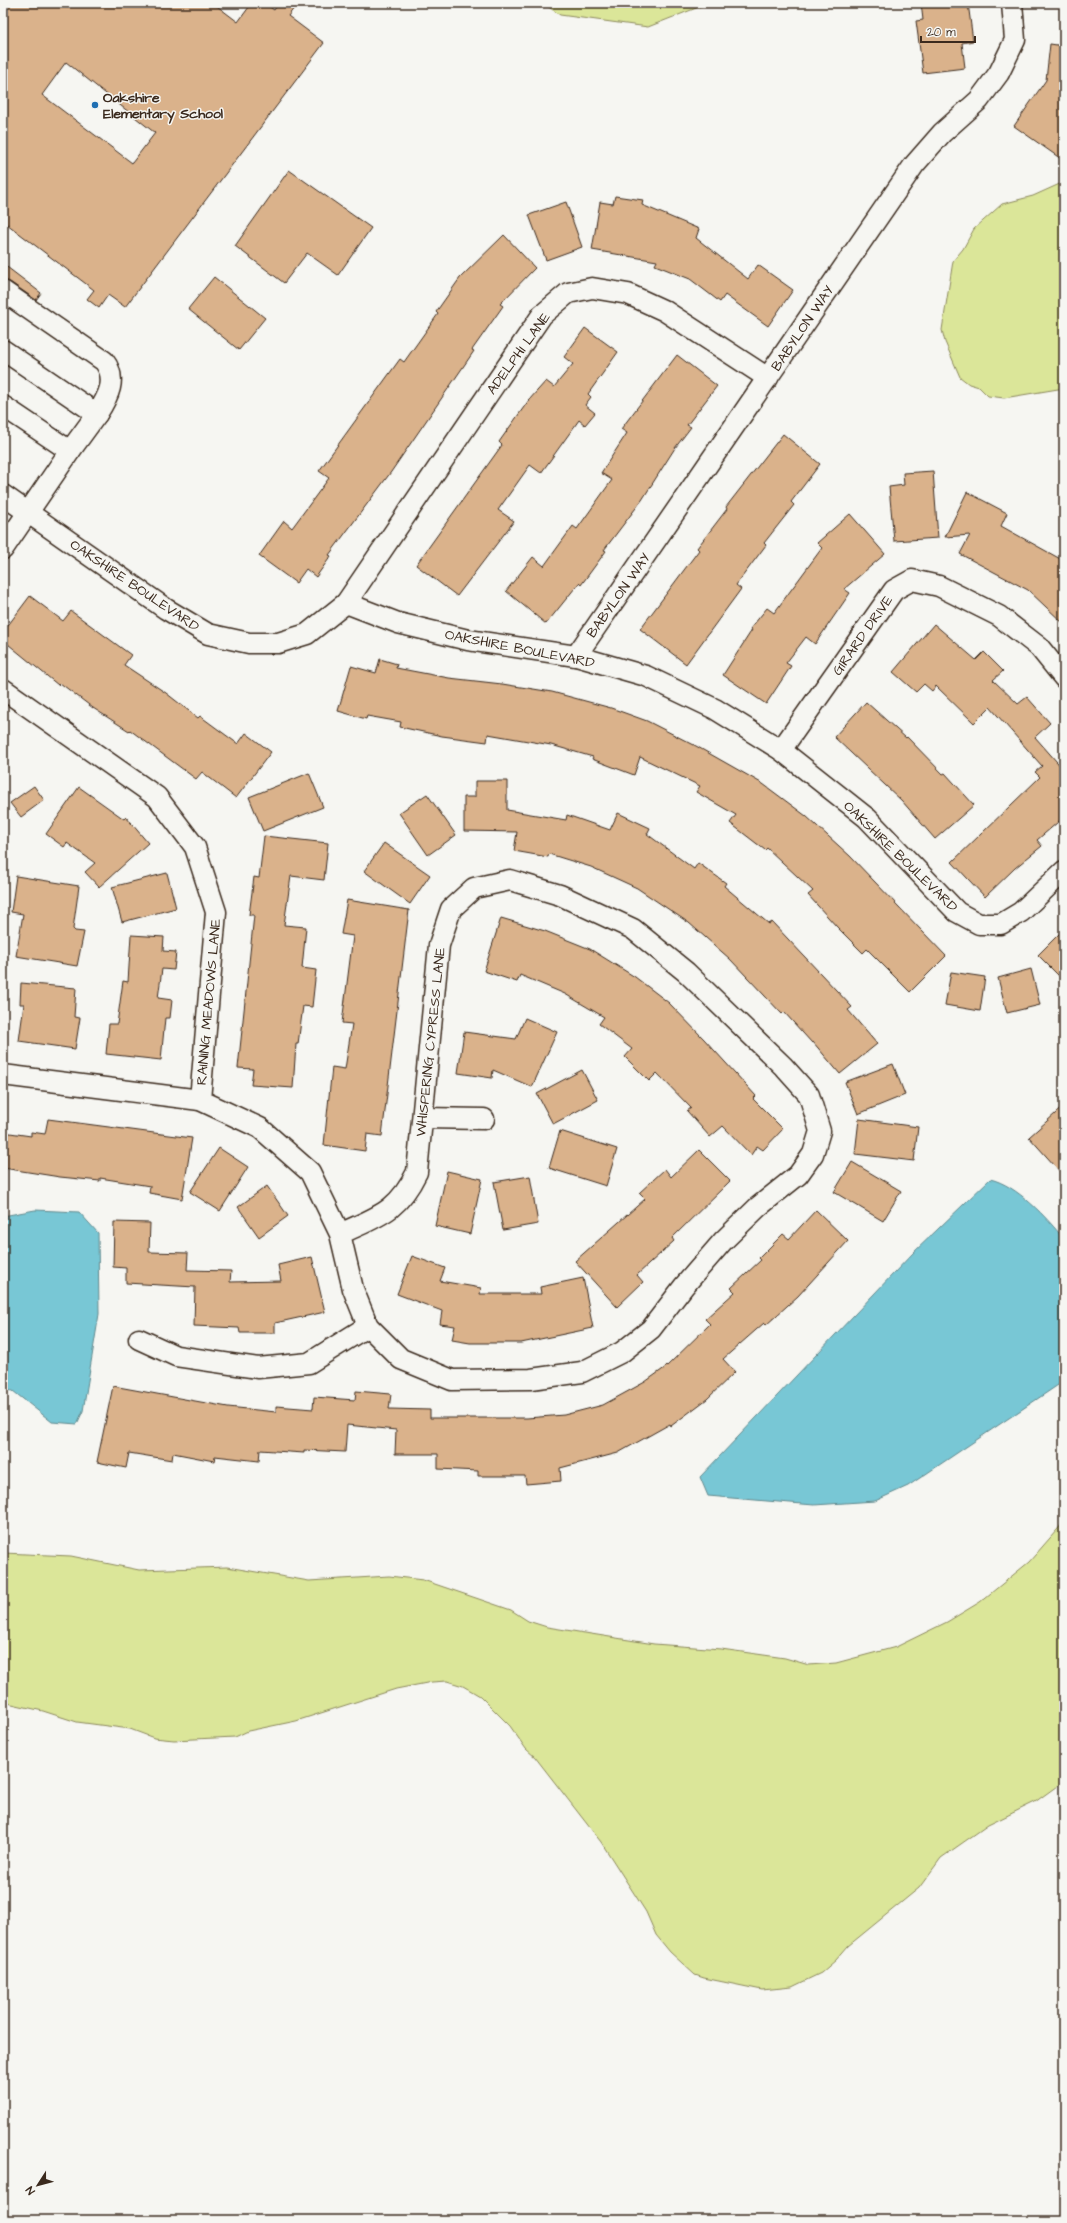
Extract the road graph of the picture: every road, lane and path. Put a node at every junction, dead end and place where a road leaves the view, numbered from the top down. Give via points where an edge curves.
1 (1012, 3) edge
2 (3, 291) edge
3 (3, 350) edge
4 (768, 378) junction
5 (3, 406) edge
6 (97, 414) junction
7 (70, 452) junction
8 (3, 495) edge
9 (28, 512) junction
10 (3, 549) edge
11 (346, 603) junction
12 (576, 656) junction
13 (1064, 678) edge
14 (3, 689) edge
15 (781, 750) junction
16 (1064, 872) edge
17 (3, 1075) edge
18 (200, 1100) junction
19 (423, 1118) junction
20 (484, 1120) dead end
21 (340, 1234) junction
22 (368, 1326) junction
23 (138, 1339) dead end

1 - 4 street, BABYLON WAY via 1015,40 999,74 979,100 942,132 914,165
2 - 6 street via 107,366 111,380 110,394
3 - 6 street
4 - 11 street, ADELPHI LANE via 665,311 628,294 592,288 568,293 542,315
4 - 12 street, BABYLON WAY
5 - 7 street
6 - 7 street
7 - 9 street
8 - 9 street, OAKSHIRE BOULEVARD
9 - 10 street
9 - 11 street, OAKSHIRE BOULEVARD via 166,609 208,634 249,643 278,643 307,634
11 - 12 street, OAKSHIRE BOULEVARD via 398,623 468,640
12 - 15 street, OAKSHIRE BOULEVARD via 646,676 715,709
13 - 15 street, GIRARD DRIVE via 1039,647 999,616 939,586 912,580 894,590
14 - 18 street, RAINING MEADOWS LANE via 157,796 195,847 216,912
15 - 16 street, OAKSHIRE BOULEVARD via 867,818 957,912 979,924 1001,924 1020,912
17 - 18 street, WHISPERING CYPRESS LANE
18 - 21 street, WHISPERING CYPRESS LANE via 260,1128 310,1172
19 - 20 street
19 - 21 street, WHISPERING CYPRESS LANE via 417,1172 408,1191 387,1212
19 - 22 street, WHISPERING CYPRESS LANE via 439,945 451,910 474,888 510,880 560,895 639,933 686,972 809,1095 820,1131 813,1154 798,1175 758,1207 723,1241 651,1329 622,1352 582,1372 531,1379 452,1380 401,1359
21 - 22 street, WHISPERING CYPRESS LANE via 353,1289
22 - 23 street via 309,1363 258,1368 176,1356

